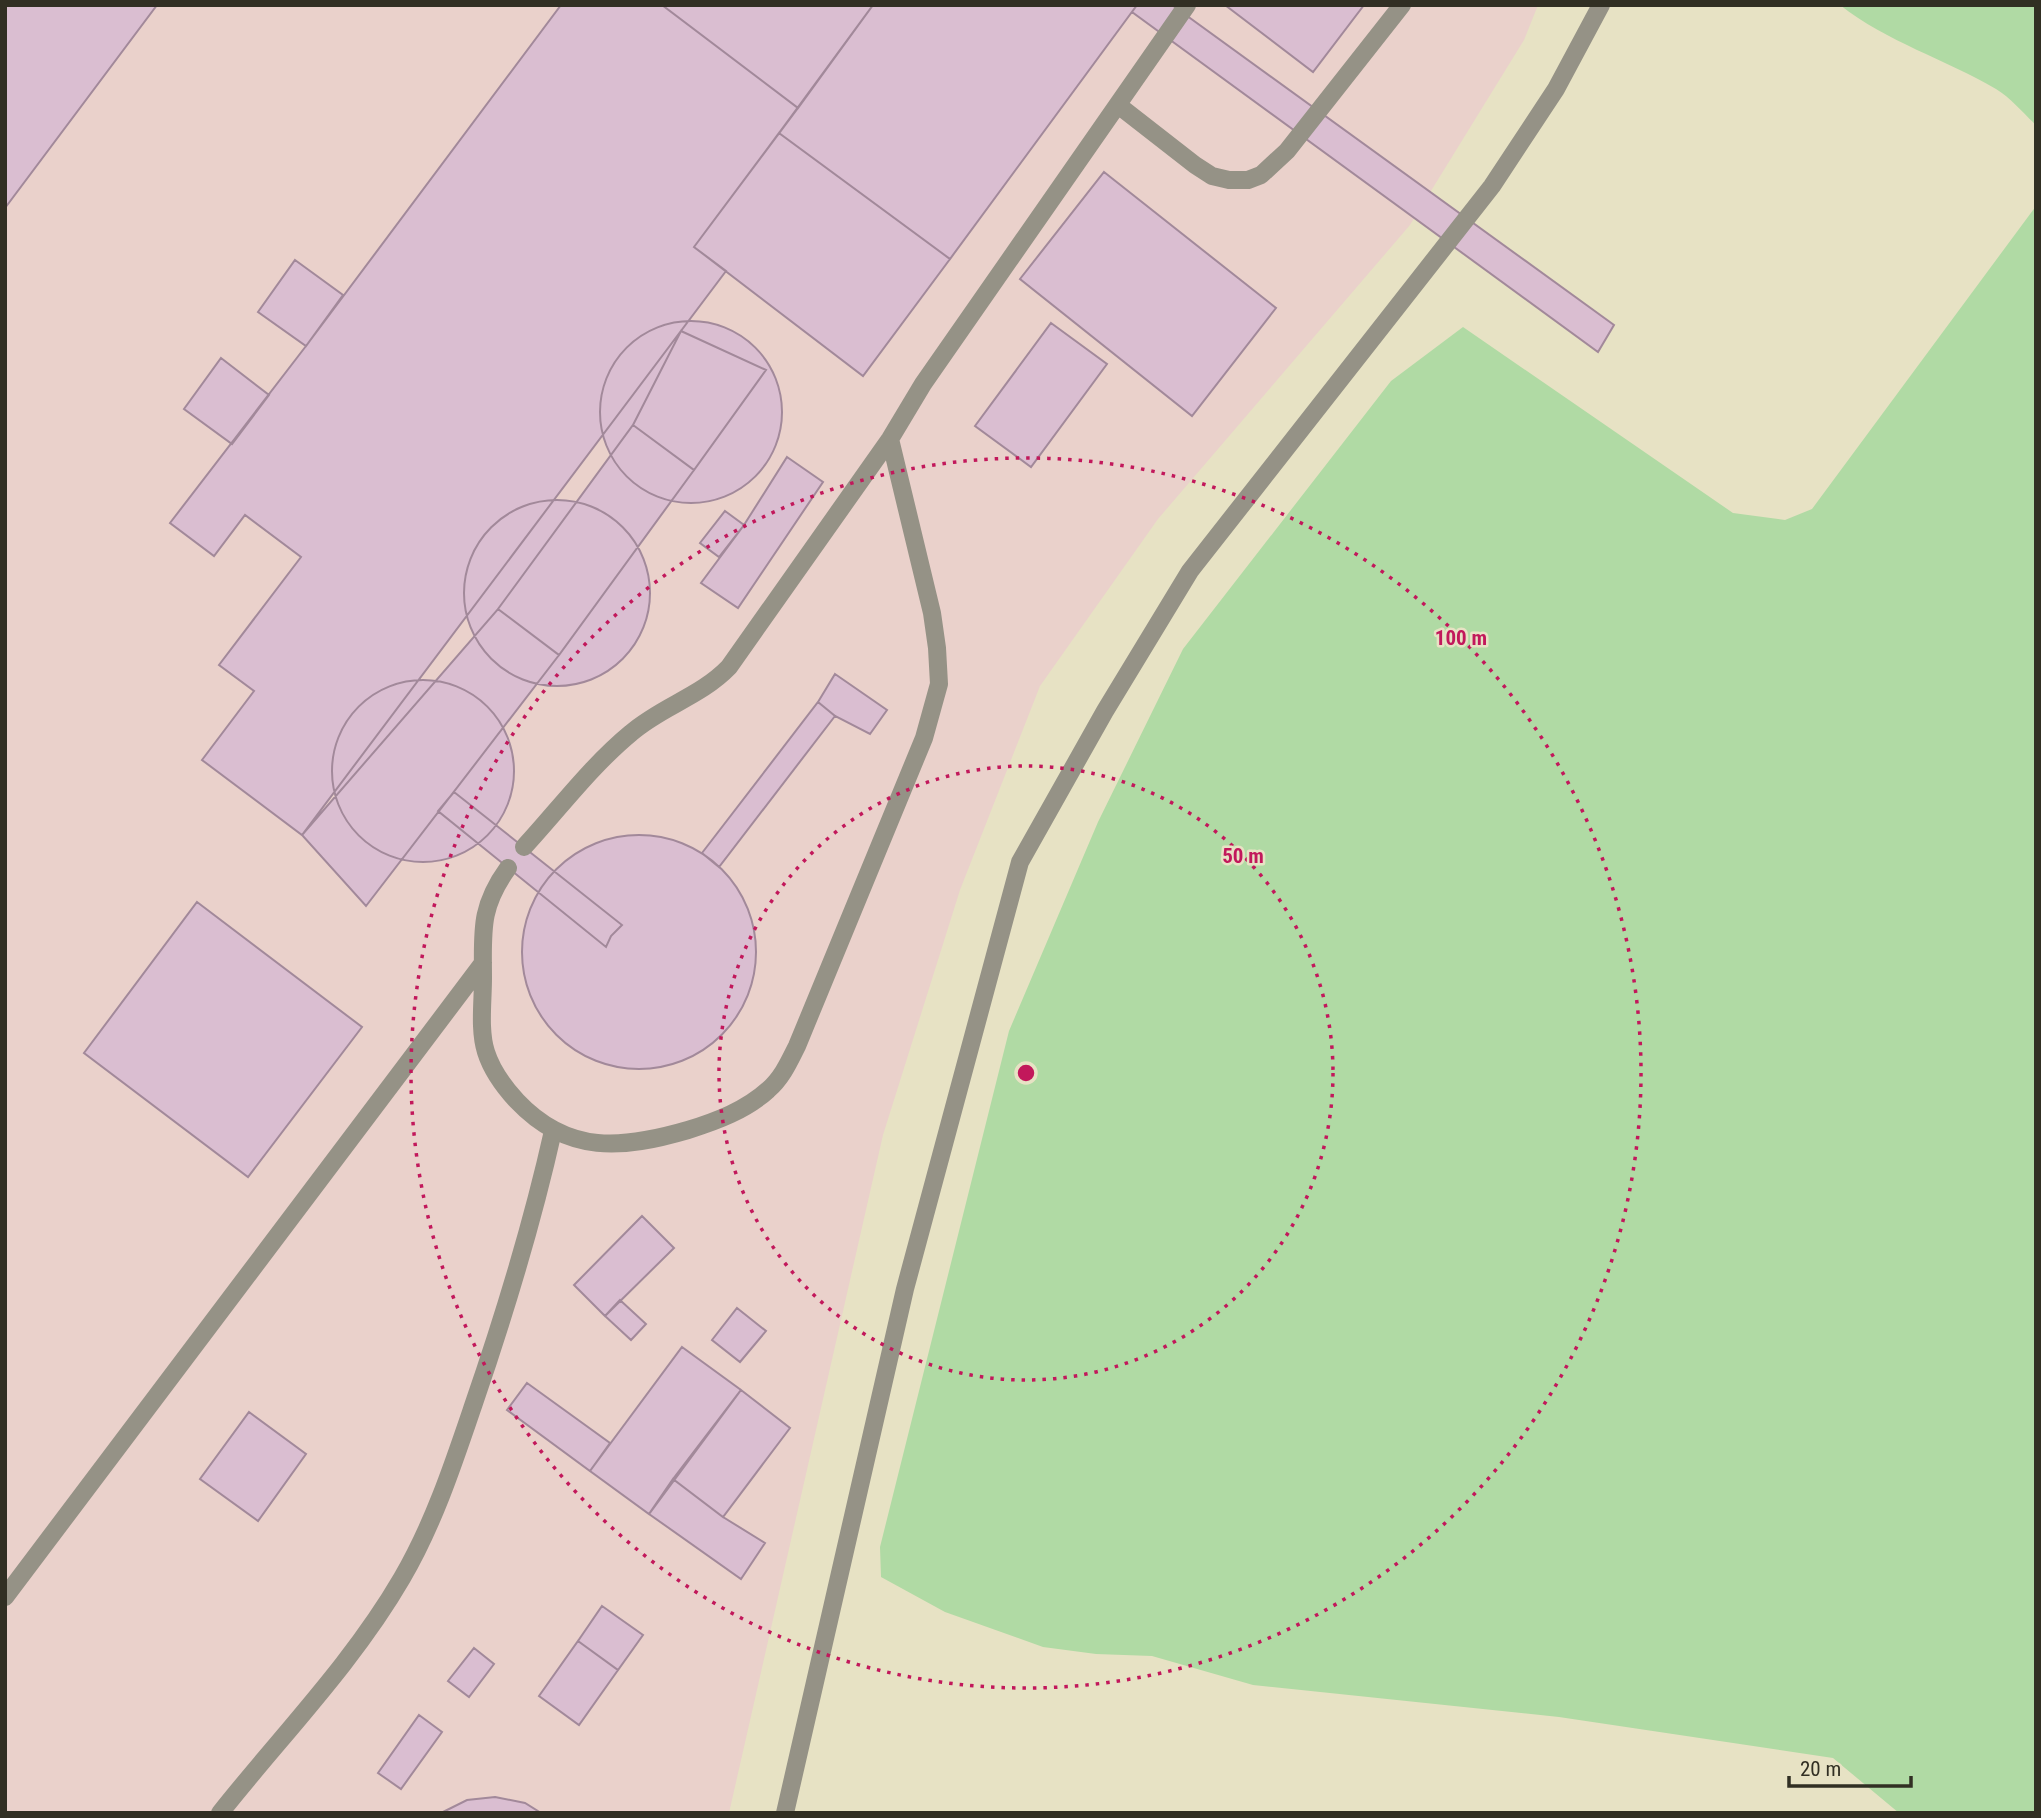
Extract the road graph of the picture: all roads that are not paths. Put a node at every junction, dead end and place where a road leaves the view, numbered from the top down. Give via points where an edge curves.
1 (1187, 5) edge
2 (1402, 5) edge
3 (1601, 5) edge
4 (1118, 105) junction
5 (890, 439) junction
6 (524, 847) dead end
7 (508, 868) dead end
8 (483, 963) junction
9 (553, 1131) junction
10 (5, 1597) edge
11 (220, 1813) edge
12 (785, 1813) edge

1 - 4 street
2 - 4 street via 1287,151 1261,175 1248,180 1212,176
3 - 12 street via 1556,89 1492,186 1190,572 1020,862 905,1289
4 - 5 street via 923,384
5 - 6 street via 729,667 702,691 650,718 616,746
5 - 9 street via 932,613 939,684 924,738 797,1046 769,1090 710,1123 634,1144 593,1142
7 - 8 street via 489,899 482,933
8 - 9 street via 486,1052 506,1089
8 - 10 street
9 - 11 street via 502,1322 417,1552 363,1638

